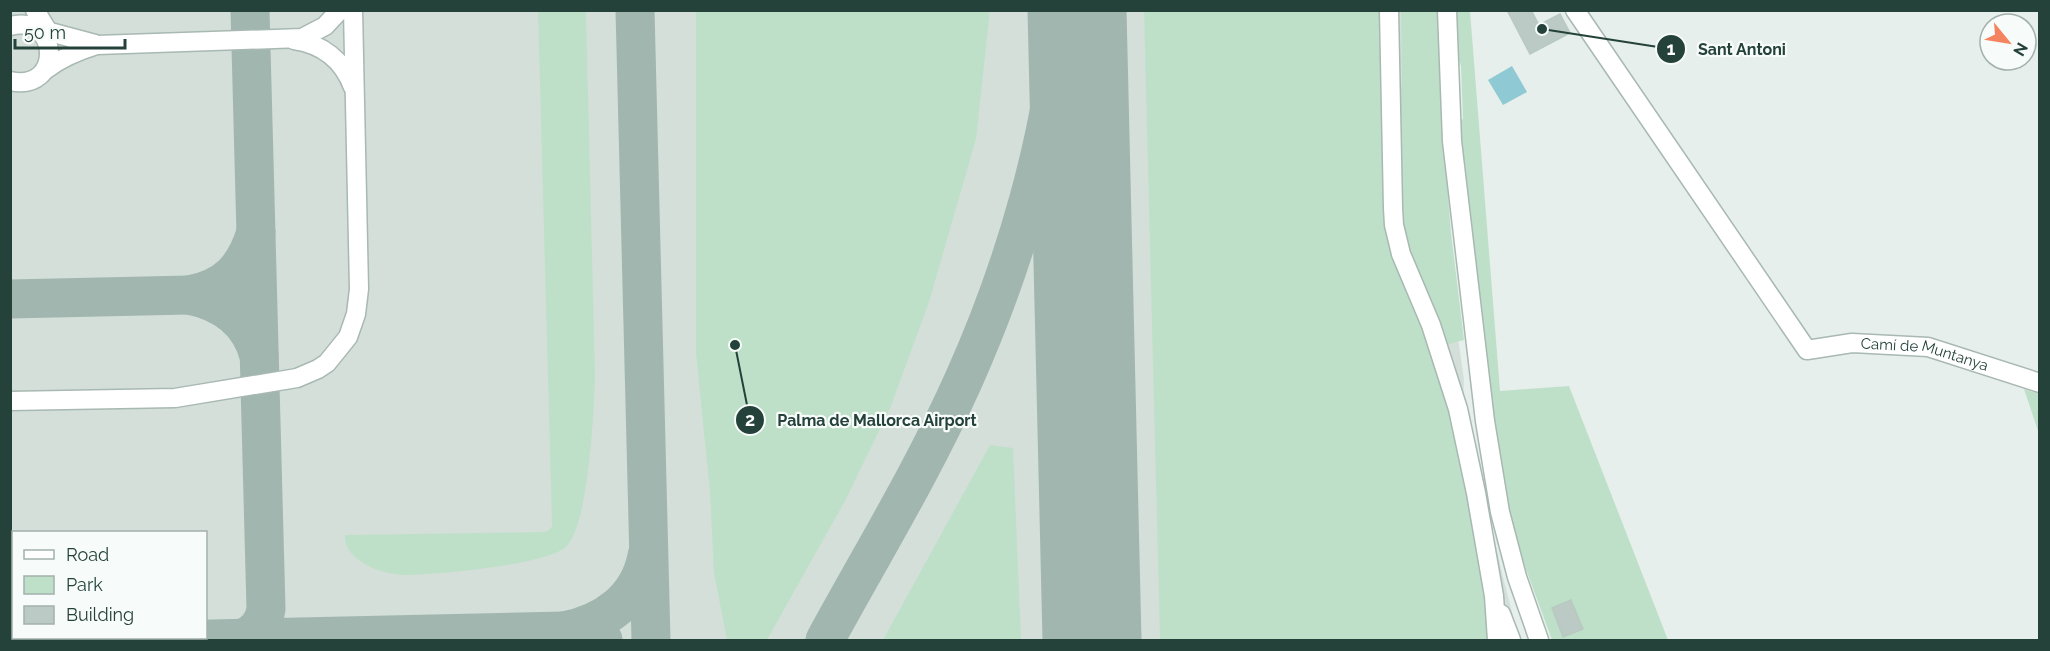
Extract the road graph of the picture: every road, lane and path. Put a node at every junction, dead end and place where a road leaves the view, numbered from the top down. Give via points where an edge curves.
1 (15, 10) edge
2 (340, 10) edge
3 (353, 10) edge
4 (1389, 10) edge
5 (1447, 10) edge
6 (1575, 10) edge
7 (10, 25) edge
8 (42, 27) edge
9 (292, 39) junction
10 (97, 45) junction
11 (45, 70) junction
12 (10, 81) edge
13 (355, 93) junction
14 (2040, 383) edge
15 (10, 401) edge
16 (1494, 596) junction
17 (1497, 640) edge
18 (1511, 640) edge
19 (1539, 640) edge

1 - 7 street
2 - 9 street via 317,31
3 - 13 street
4 - 16 street via 1395,232 1453,391
5 - 19 street via 1452,141 1485,421 1500,512
6 - 14 street, Camí de Muntanya via 1807,350 1852,343 1928,347
7 - 8 street
8 - 10 street
8 - 11 street via 50,55
9 - 10 street
9 - 13 street via 311,43 332,56 349,77
10 - 11 street via 76,51
11 - 12 street via 30,82
13 - 15 street via 358,301 348,337 327,363 297,378 175,398
16 - 17 street
16 - 18 street

